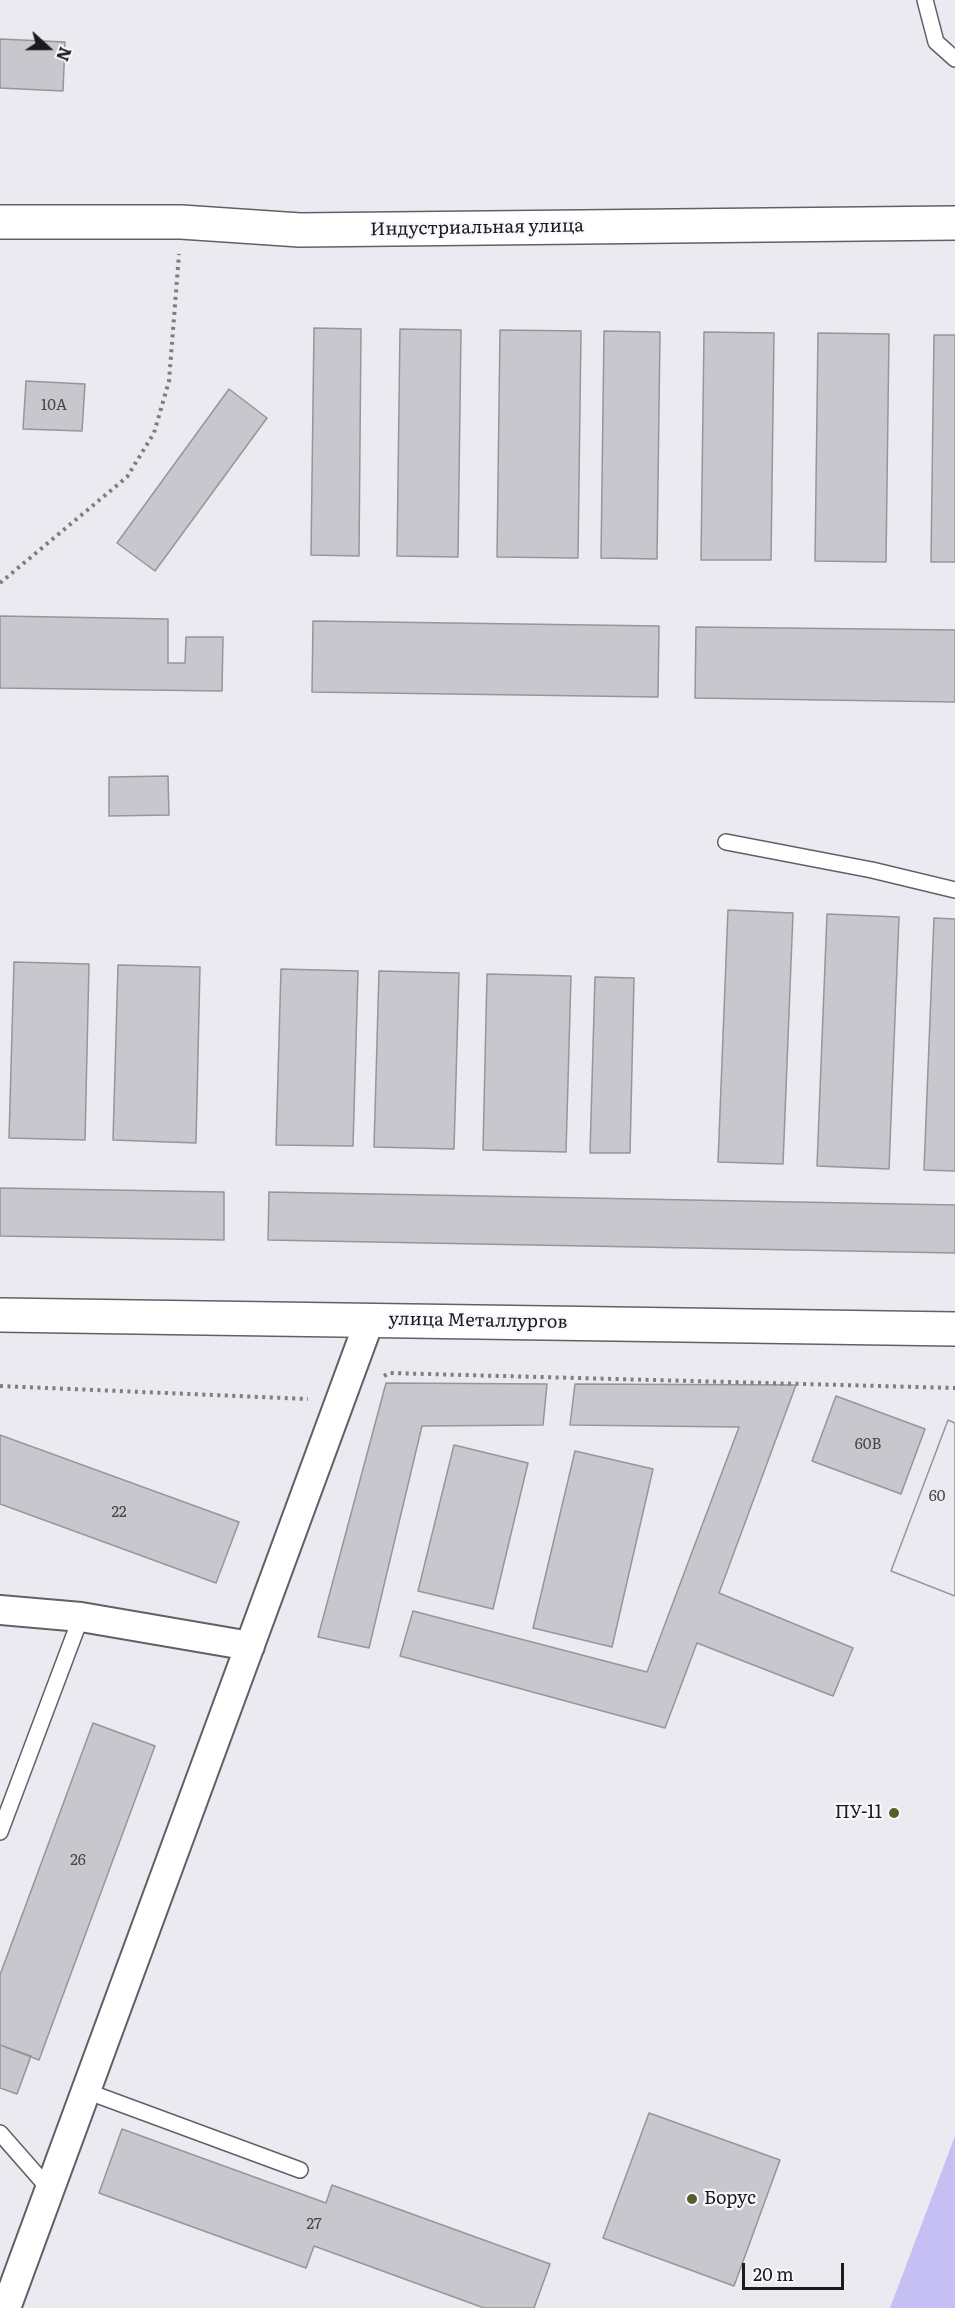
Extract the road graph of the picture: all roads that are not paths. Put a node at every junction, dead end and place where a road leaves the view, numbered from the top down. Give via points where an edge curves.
1 (925, 0) edge
2 (955, 59) edge
3 (0, 222) edge
4 (955, 223) edge
5 (726, 842) dead end
6 (955, 890) edge
7 (0, 1314) edge
8 (370, 1319) junction
9 (955, 1329) edge
10 (0, 1610) edge
11 (81, 1617) junction
12 (250, 1646) junction
13 (0, 1832) edge
14 (86, 2091) junction
15 (0, 2133) edge
16 (300, 2170) dead end
17 (50, 2190) junction
18 (12, 2306) edge

1 - 2 lane via 936,42
3 - 4 street, Индустриальная улица via 181,222 300,230
5 - 6 lane
7 - 8 street, улица Металлургов
8 - 9 street, улица Металлургов
8 - 12 street
10 - 11 street
11 - 12 street
11 - 13 lane
12 - 14 street
14 - 16 lane
14 - 17 street
15 - 17 lane
17 - 18 street

